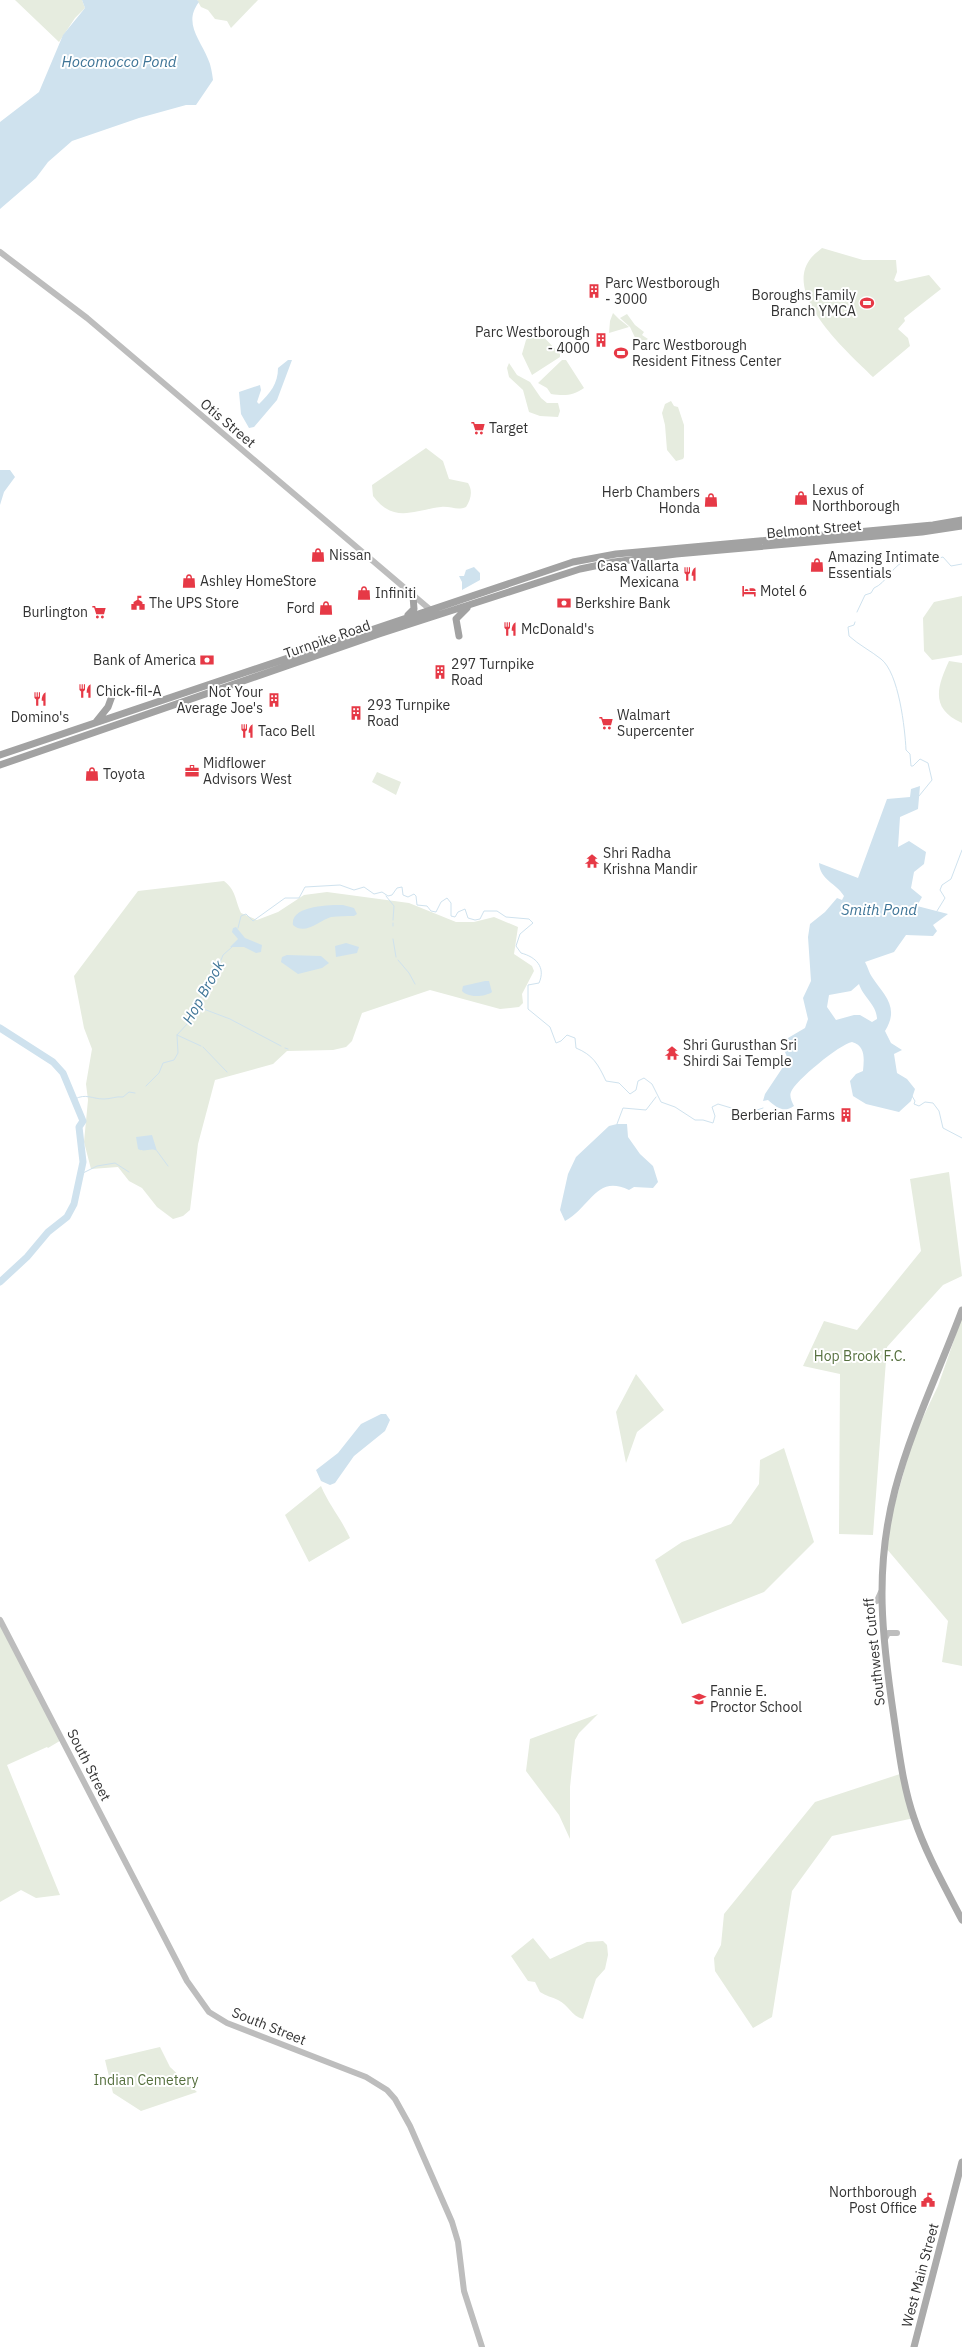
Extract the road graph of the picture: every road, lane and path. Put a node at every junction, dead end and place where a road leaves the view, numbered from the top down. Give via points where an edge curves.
1 (0, 252) edge
2 (962, 520) edge
3 (962, 526) edge
4 (668, 552) junction
5 (413, 596) junction
6 (475, 603) junction
7 (429, 609) junction
8 (437, 615) junction
9 (405, 618) junction
10 (459, 636) dead end
11 (112, 696) dead end
12 (96, 722) junction
13 (0, 755) edge
14 (0, 765) edge
15 (962, 1310) edge
16 (881, 1591) junction
17 (867, 1604) dead end
18 (0, 1620) edge
19 (898, 1633) dead end
20 (884, 1643) junction
21 (962, 1920) edge
22 (962, 2162) edge
23 (482, 2347) edge
24 (914, 2347) edge

1 - 5 main road, Otis Street via 88,318
2 - 4 highway, Belmont Street
3 - 4 highway, Belmont Street via 926,532
4 - 6 highway, Turnpike Road via 580,569
4 - 7 highway, Turnpike Road via 605,555 560,565
5 - 7 main road, Otis Street
5 - 9 highway via 414,609
6 - 8 highway, Turnpike Road
6 - 10 highway via 456,617
7 - 8 main road, Otis Street
7 - 9 highway, Turnpike Road
8 - 14 highway, Turnpike Road
9 - 12 highway, Turnpike Road
11 - 12 highway via 108,708
12 - 13 highway, Turnpike Road
15 - 16 main road, Southwest Cutoff via 896,1490 886,1536
16 - 17 main road via 877,1601
16 - 20 main road, Southwest Cutoff
18 - 23 main road, South Street via 187,1980 209,2012 244,2031 366,2077 387,2090 395,2099 410,2126 452,2222 458,2242 464,2291
19 - 20 main road via 888,1633
20 - 21 main road, Southwest Cutoff via 908,1797 926,1848
22 - 24 main road, West Main Street

